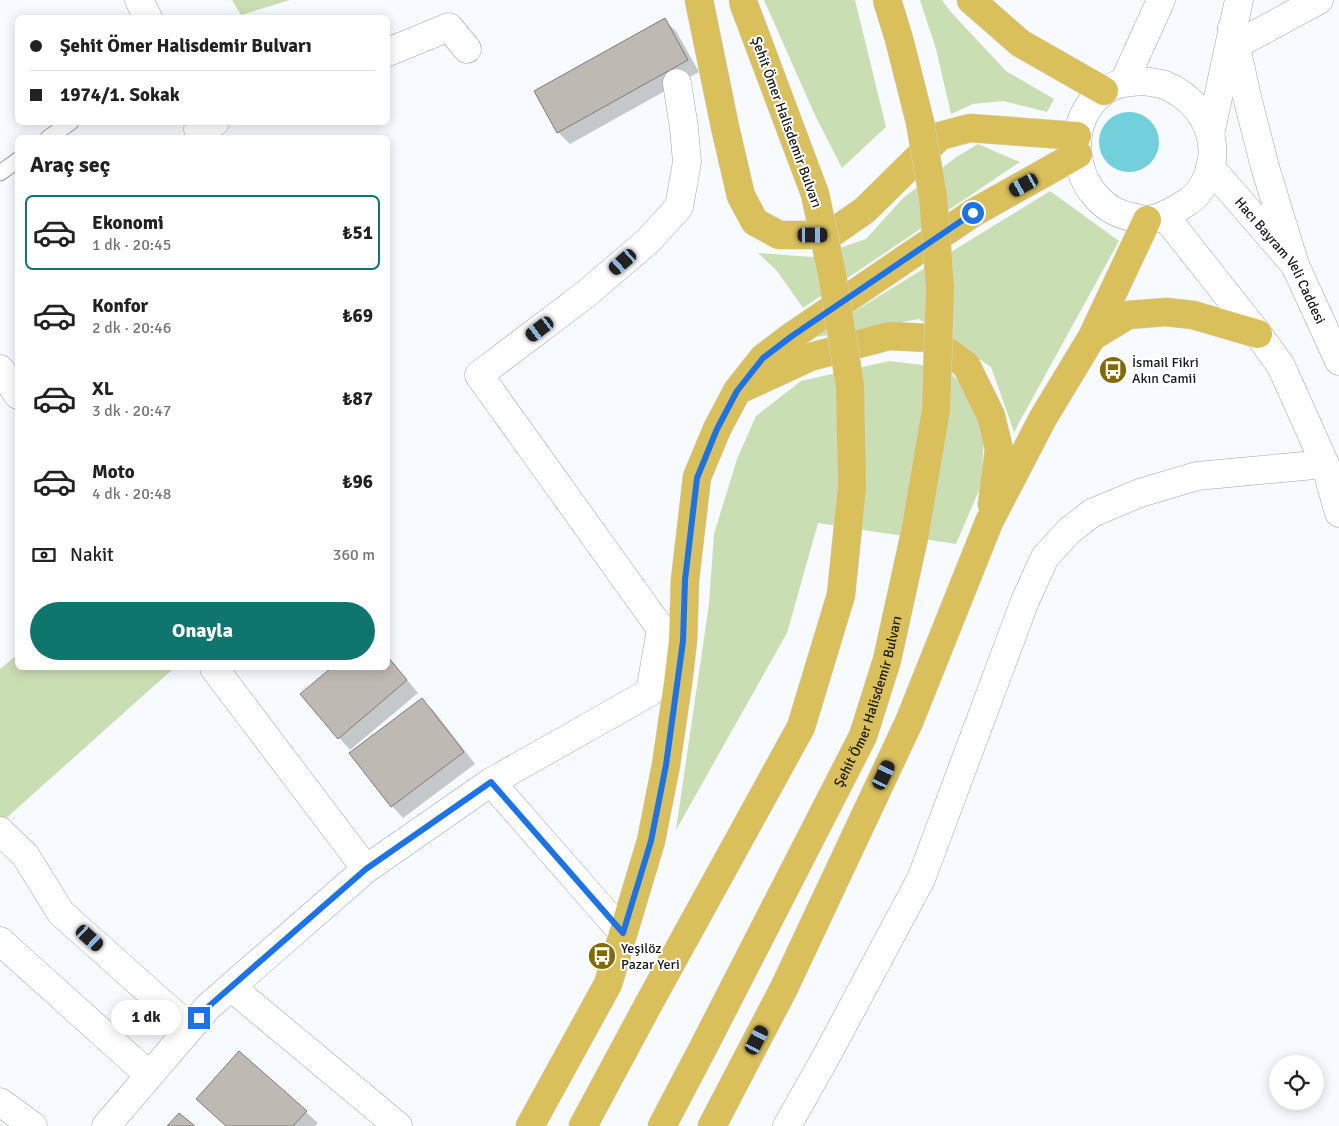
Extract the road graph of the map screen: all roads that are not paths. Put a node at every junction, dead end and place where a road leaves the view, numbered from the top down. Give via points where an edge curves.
1 (140, 0) edge
2 (699, 0) edge
3 (887, 0) edge
4 (971, 0) edge
5 (1161, 0) edge
6 (1239, 0) edge
7 (1319, 0) edge
8 (742, 1) edge
9 (147, 15) edge
10 (1232, 28) junction
11 (467, 49) dead end
12 (390, 51) edge
13 (677, 83) dead end
14 (1114, 87) junction
15 (67, 125) edge
16 (1211, 130) junction
17 (52, 135) edge
18 (1077, 146) junction
19 (15, 162) edge
20 (1210, 167) junction
21 (0, 173) edge
22 (1156, 217) junction
23 (1295, 265) junction
24 (1258, 334) junction
25 (1092, 337) junction
26 (1339, 361) edge
27 (0, 369) edge
28 (15, 391) edge
29 (737, 391) junction
30 (1325, 464) junction
31 (1339, 513) edge
32 (989, 522) junction
33 (216, 670) edge
34 (491, 782) junction
35 (0, 831) edge
36 (366, 869) junction
37 (623, 933) junction
38 (0, 942) edge
39 (232, 987) junction
40 (190, 1028) junction
41 (150, 1075) junction
42 (0, 1102) edge
43 (33, 1126) edge
44 (106, 1126) edge
45 (398, 1126) edge
46 (530, 1126) edge
47 (583, 1126) edge
48 (662, 1126) edge
49 (712, 1126) edge
50 (787, 1126) edge

1 - 9 street
2 - 18 highway via 742,196 755,222 779,234 829,235 865,210 940,136 970,128
3 - 48 highway, Şehit Ömer Halisdemir Bulvarı, bridge via 921,131 933,197 940,287 936,410 915,533 888,660 863,736
4 - 14 highway via 1020,43
5 - 14 street
6 - 10 street
7 - 10 street via 1247,39
8 - 47 highway, Şehit Ömer Halisdemir Bulvarı, bridge via 815,194 832,274 850,386 852,487 842,595 801,727
10 - 16 street
10 - 23 street via 1265,167
11 - 12 street via 449,27
13 - 34 street via 688,162 679,207 648,241 586,294 479,375 661,630 650,692
14 - 16 street via 1142,81 1164,85 1185,96 1200,111
14 - 18 street via 1090,103 1082,119
15 - 17 lane
16 - 20 street via 1214,156
18 - 22 street via 1081,171 1088,186 1102,202 1123,215
18 - 29 highway via 792,336 763,358
19 - 21 lane
20 - 22 street via 1198,193 1188,202
20 - 23 street, Hacı Bayram Veli Caddesi
22 - 24 street
22 - 25 highway
23 - 26 street, Hacı Bayram Veli Caddesi
24 - 25 highway via 1193,315 1166,312 1128,315
24 - 30 street via 1281,366
25 - 32 highway via 1043,418
27 - 28 street
29 - 32 highway via 810,357 889,336 929,338 966,365 991,416 999,449
29 - 37 highway via 697,478 685,580 680,666 666,765 651,841
30 - 31 street
30 - 50 street via 1197,476 1140,493 1092,512 1045,557 1025,601 921,879
32 - 49 highway via 909,722 784,988
33 - 36 street
34 - 36 street
34 - 37 street
35 - 40 street via 24,855 61,913
36 - 39 street
37 - 46 highway via 608,984
38 - 41 street
39 - 40 street
39 - 45 street
40 - 41 street
41 - 44 street
42 - 43 street

